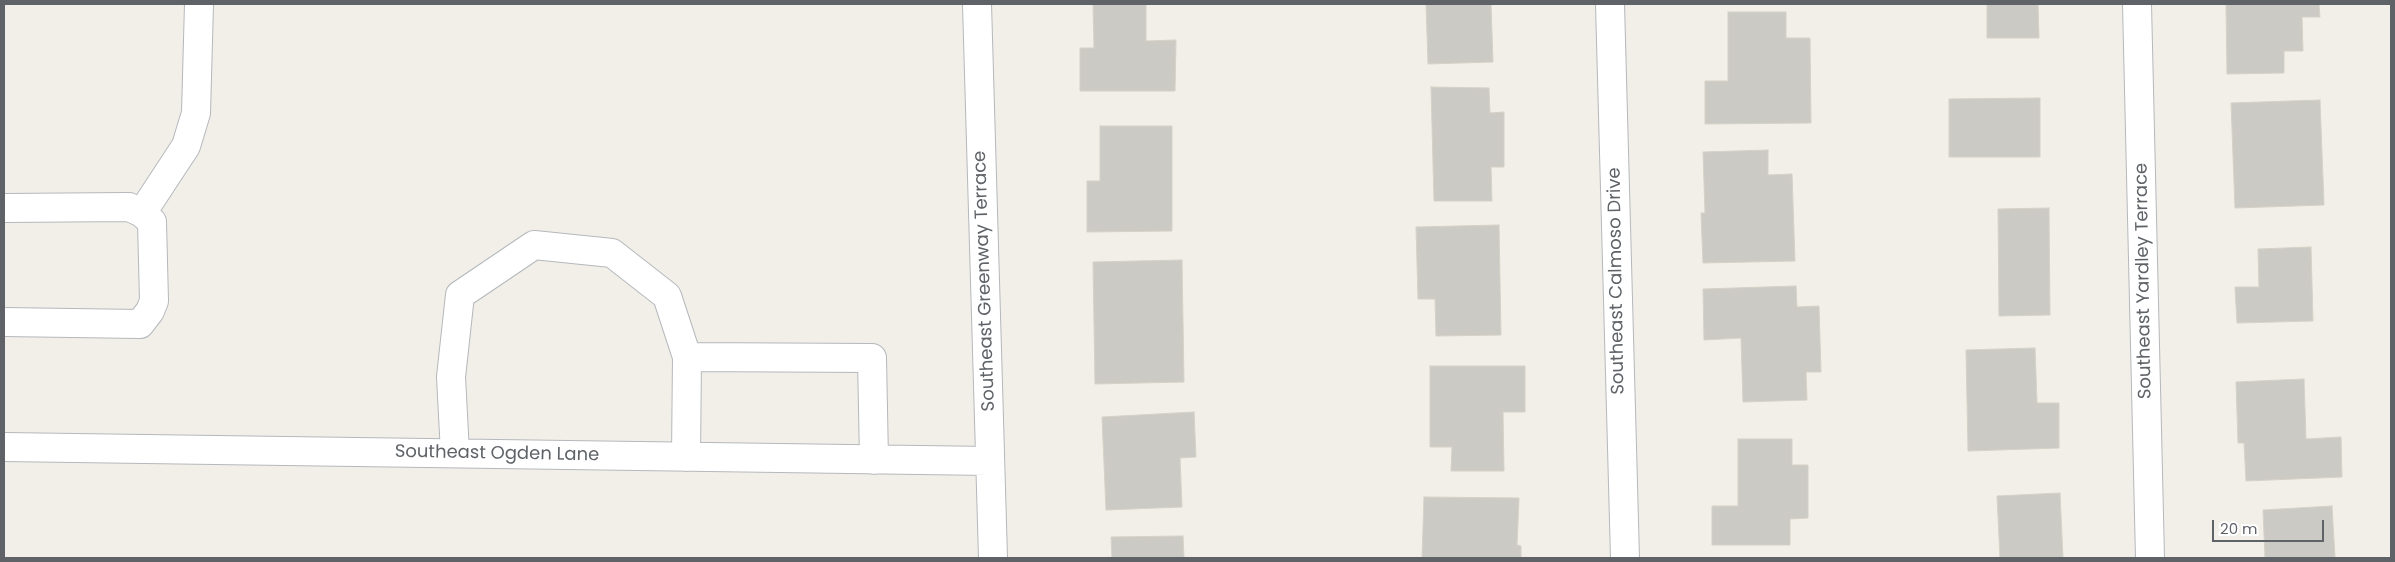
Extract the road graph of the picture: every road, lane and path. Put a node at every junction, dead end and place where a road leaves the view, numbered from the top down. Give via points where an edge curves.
1 (199, 4) edge
2 (977, 4) edge
3 (1610, 4) edge
4 (2138, 4) edge
5 (4, 208) edge
6 (142, 212) junction
7 (4, 322) edge
8 (687, 356) junction
9 (4, 447) edge
10 (455, 453) junction
11 (686, 457) junction
12 (874, 460) junction
13 (990, 461) junction
14 (993, 558) edge
15 (1625, 558) edge
16 (2150, 558) edge

1 - 6 street via 196,113 186,146
2 - 13 street, Southeast Greenway Terrace
3 - 15 street, Southeast Calmoso Drive
4 - 16 street, Southeast Yardley Terrace
5 - 6 street via 129,207
6 - 7 street via 152,222 154,301 140,324
8 - 10 street via 667,296 612,253 534,245 460,295 451,377
8 - 11 street
8 - 12 street via 872,358
9 - 10 street, Southeast Ogden Lane
10 - 11 street, Southeast Ogden Lane
11 - 12 street, Southeast Ogden Lane
12 - 13 street, Southeast Ogden Lane
13 - 14 street, Southeast Greenway Terrace

